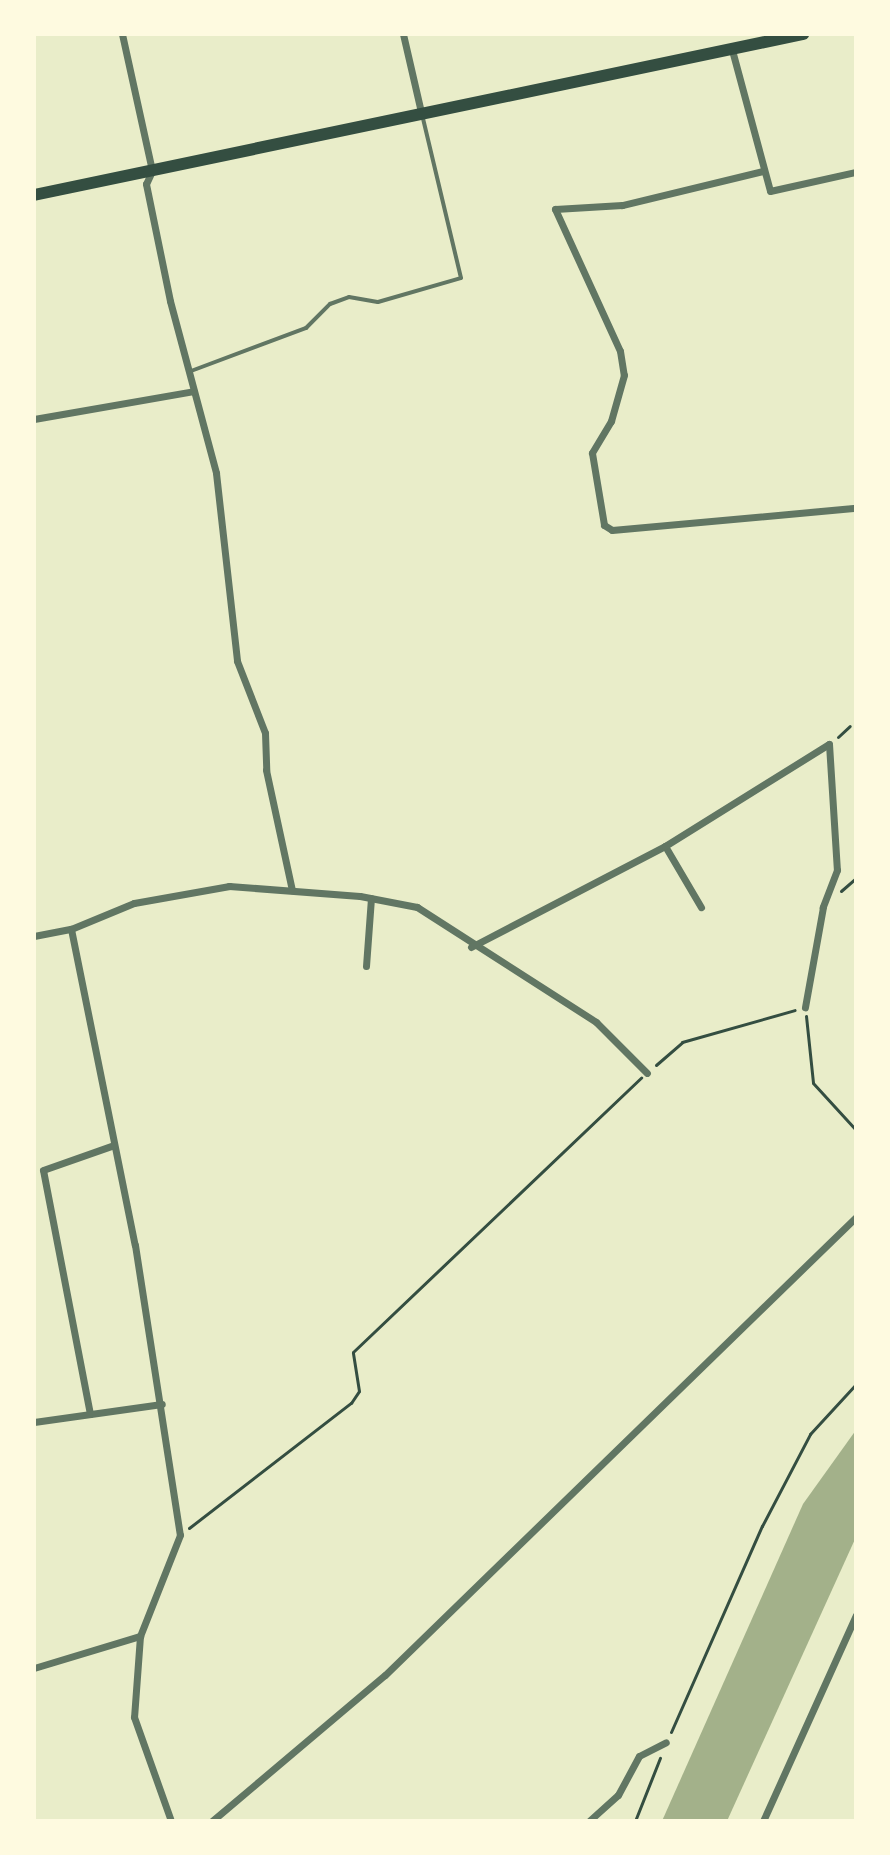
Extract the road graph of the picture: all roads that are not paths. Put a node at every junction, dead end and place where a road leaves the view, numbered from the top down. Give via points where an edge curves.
1 (122, 34) edge
2 (403, 34) edge
3 (803, 34) edge
4 (732, 50) junction
5 (421, 112) junction
6 (152, 171) junction
7 (763, 171) junction
8 (856, 172) edge
9 (34, 195) edge
10 (191, 371) junction
11 (194, 391) junction
12 (34, 419) edge
13 (856, 508) edge
14 (665, 846) junction
15 (292, 890) junction
16 (371, 898) junction
17 (701, 907) dead end
18 (71, 929) junction
19 (34, 936) edge
20 (471, 947) junction
21 (366, 966) dead end
22 (805, 1007) road end
23 (647, 1073) road end
24 (114, 1145) junction
25 (856, 1217) edge
26 (162, 1404) junction
27 (90, 1414) junction
28 (34, 1422) edge
29 (856, 1615) edge
30 (848, 1632) junction
31 (140, 1636) junction
32 (856, 1639) edge
33 (34, 1668) edge
34 (666, 1742) road end
35 (171, 1821) edge
36 (212, 1821) edge
37 (589, 1821) edge
38 (763, 1821) edge

1 - 6 street
2 - 5 street
3 - 4 highway
4 - 5 highway
4 - 7 street
5 - 6 highway
5 - 10 lane via 461,278 378,302 349,297 330,304 306,328
6 - 9 highway
6 - 10 street via 146,184 170,301
7 - 8 street via 770,191
7 - 13 street via 622,205 555,209 620,351 624,375 611,421 592,453 604,525 612,530
10 - 11 street
11 - 12 street
11 - 15 street via 216,473 237,661 265,733 266,770
14 - 17 street
14 - 20 street
14 - 22 street via 829,744 837,870 823,907
15 - 16 street
15 - 18 street via 218,888 134,903
16 - 20 street via 417,907
16 - 21 street
18 - 19 street
18 - 24 street
20 - 23 street via 596,1022
24 - 26 street
24 - 27 street via 43,1170
25 - 36 street via 385,1675
26 - 27 street
26 - 31 street via 180,1535
27 - 28 street
29 - 30 street
30 - 32 street
30 - 38 street
31 - 33 street
31 - 35 street via 134,1717
34 - 37 street via 639,1756 618,1795

